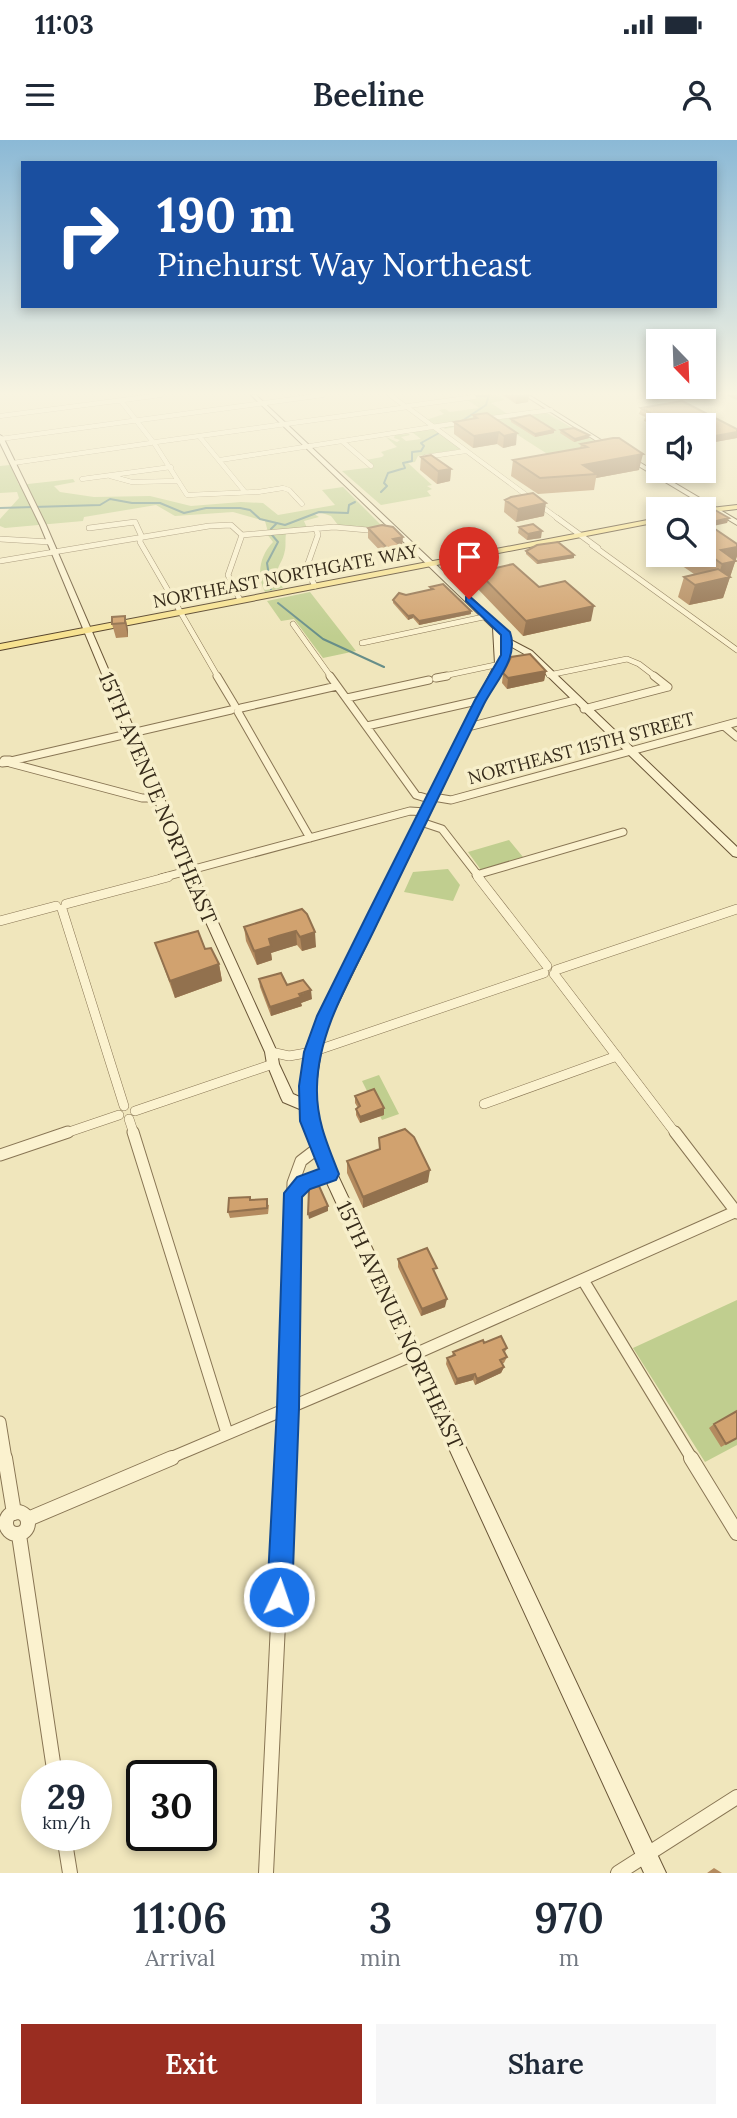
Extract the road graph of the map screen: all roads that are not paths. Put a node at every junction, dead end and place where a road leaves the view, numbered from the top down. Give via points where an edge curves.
1 (20, 476) edge
2 (110, 476) joint
3 (175, 476) edge
4 (232, 476) edge
5 (340, 476) edge
6 (500, 476) edge
7 (661, 476) edge
8 (82, 479) dead end
9 (177, 481) junction
10 (245, 492) junction
11 (302, 504) dead end
12 (737, 505) edge
13 (717, 509) junction
14 (737, 520) edge
15 (646, 522) edge
16 (89, 528) dead end
17 (316, 528) junction
18 (398, 531) junction
19 (580, 535) junction
20 (242, 536) junction
21 (140, 537) junction
22 (0, 539) edge
23 (50, 542) junction
24 (54, 552) junction
25 (0, 561) edge
26 (433, 564) junction
27 (315, 586) junction
28 (240, 600) junction
29 (180, 612) junction
30 (488, 617) junction
31 (293, 624) dead end
32 (87, 630) junction
33 (362, 643) dead end
34 (505, 644) junction
35 (0, 647) edge
36 (737, 650) edge
37 (527, 658) junction
38 (499, 664) junction
39 (537, 664) junction
40 (549, 675) junction
41 (337, 686) junction
42 (347, 698) junction
43 (481, 700) junction
44 (575, 700) junction
45 (236, 709) junction
46 (584, 709) junction
47 (737, 722) edge
48 (367, 726) junction
49 (724, 726) junction
50 (468, 727) junction
51 (130, 733) junction
52 (737, 737) edge
53 (629, 752) junction
54 (4, 762) edge
55 (158, 798) junction
56 (433, 799) junction
57 (424, 817) junction
58 (623, 832) dead end
59 (310, 838) junction
60 (737, 853) edge
61 (189, 870) junction
62 (476, 875) junction
63 (62, 907) junction
64 (737, 909) edge
65 (0, 921) edge
66 (550, 971) junction
67 (312, 1052) junction
68 (617, 1056) junction
69 (272, 1058) junction
70 (484, 1104) dead end
71 (308, 1106) junction
72 (127, 1113) junction
73 (318, 1148) junction
74 (0, 1155) edge
75 (330, 1174) junction
76 (293, 1193) junction
77 (736, 1212) edge
78 (583, 1280) junction
79 (414, 1355) junction
80 (288, 1408) junction
81 (0, 1422) edge
82 (227, 1433) junction
83 (15, 1513) junction
84 (28, 1519) junction
85 (8, 1531) edge
86 (737, 1533) edge
87 (52, 1760) edge
88 (737, 1797) edge
89 (66, 1851) edge
90 (651, 1864) edge
91 (70, 1873) edge
92 (266, 1873) edge
93 (618, 1873) edge

1 - 23 main road, 15TH AVENUE NORTHEAST
2 - 8 street
2 - 9 street via 122,482
3 - 9 street
4 - 10 street
5 - 18 main road
6 - 19 street
7 - 13 main road
9 - 10 street via 187,495
10 - 11 street via 283,488
12 - 13 main road
13 - 14 main road
15 - 19 main road, NORTHEAST NORTHGATE WAY
16 - 21 street via 135,522
17 - 18 street
17 - 20 street
17 - 27 street via 318,535 306,569
18 - 26 main road
19 - 26 main road, NORTHEAST NORTHGATE WAY
19 - 36 street
20 - 21 street via 227,524
20 - 28 street via 228,572
21 - 24 street
21 - 29 street
22 - 23 street
23 - 24 main road, 15TH AVENUE NORTHEAST
24 - 25 street
24 - 32 main road, 15TH AVENUE NORTHEAST
26 - 27 main road, NORTHEAST NORTHGATE WAY
26 - 30 main road
27 - 28 main road, NORTHEAST NORTHGATE WAY
28 - 29 main road, NORTHEAST NORTHGATE WAY
29 - 32 main road, NORTHEAST NORTHGATE WAY
29 - 45 street
30 - 33 street
30 - 34 main road via 506,634
31 - 41 street
32 - 35 main road, NORTHEAST NORTHGATE WAY
32 - 51 main road, 15TH AVENUE NORTHEAST
34 - 37 main road
34 - 38 main road via 505,658
34 - 39 main road via 529,653
37 - 38 street
37 - 39 main road
38 - 42 street
38 - 43 main road
39 - 40 main road
40 - 44 main road
40 - 46 street via 622,658 668,687
41 - 42 street
41 - 45 street
42 - 48 street
43 - 48 street
43 - 50 main road
44 - 46 main road
44 - 50 street
45 - 51 street
45 - 59 street
46 - 53 main road
47 - 49 street, NORTHEAST 115TH STREET
48 - 56 street via 416,795
49 - 52 street
49 - 53 street, NORTHEAST 115TH STREET
50 - 56 main road
51 - 54 street
51 - 55 main road, 15TH AVENUE NORTHEAST
53 - 56 street, NORTHEAST 115TH STREET via 451,800
53 - 60 main road
54 - 55 street
55 - 61 main road, 15TH AVENUE NORTHEAST
56 - 57 main road
57 - 59 street via 410,811
57 - 62 street via 440,827
57 - 67 main road via 325,1016
58 - 62 street
59 - 61 street
61 - 63 street
61 - 69 main road, 15TH AVENUE NORTHEAST
62 - 66 street
63 - 65 street
63 - 72 street
64 - 66 street
66 - 67 street
66 - 68 street
67 - 69 street
67 - 71 main road
68 - 70 street
68 - 77 street
69 - 71 main road, 15TH AVENUE NORTHEAST via 288,1098
69 - 72 street
71 - 73 main road, 15TH AVENUE NORTHEAST
72 - 74 street
72 - 82 street
73 - 75 main road, 15TH AVENUE NORTHEAST
73 - 76 street via 301,1161
75 - 76 street via 303,1183
75 - 79 main road, 15TH AVENUE NORTHEAST
76 - 80 street
77 - 78 street
78 - 79 street
78 - 86 street
79 - 80 street
79 - 90 main road, 15TH AVENUE NORTHEAST
80 - 82 street
80 - 92 street
81 - 83 street
82 - 84 street
83 - 84 street via 24,1512
83 - 85 street via 9,1518
84 - 85 street via 25,1529
85 - 87 street
88 - 90 street
89 - 91 street
90 - 93 street

